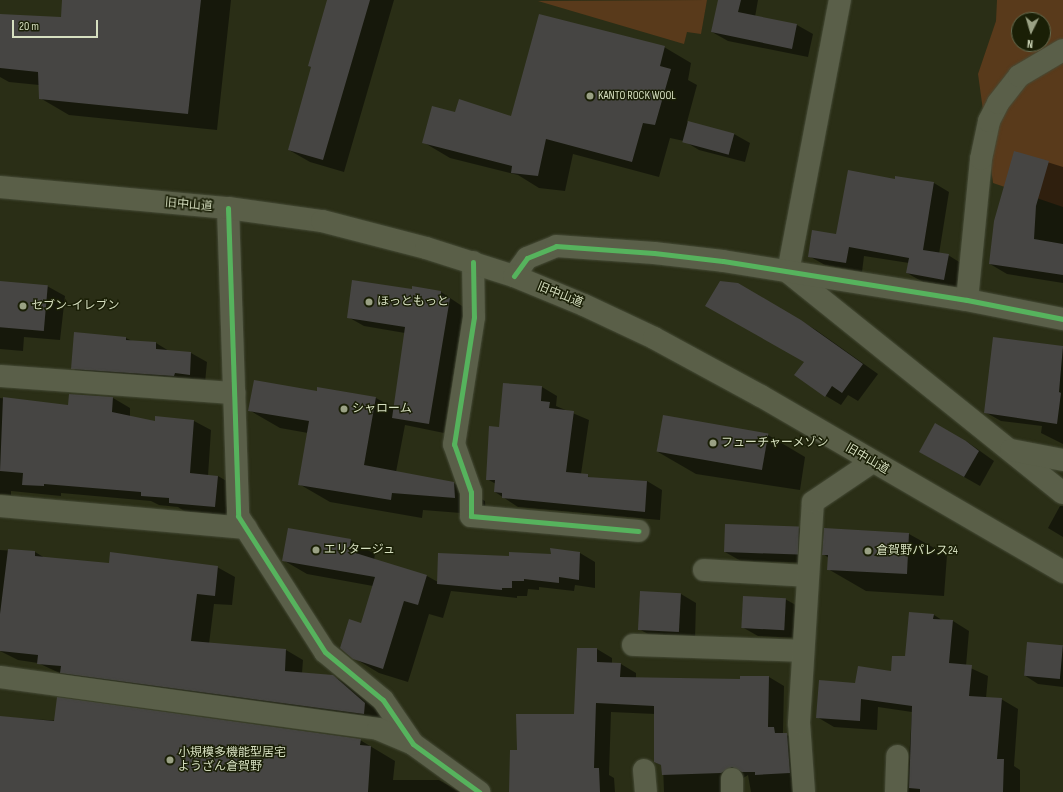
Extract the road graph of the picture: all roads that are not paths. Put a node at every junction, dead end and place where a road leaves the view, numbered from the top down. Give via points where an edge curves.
1 (840, 0) edge
2 (1063, 50) edge
3 (0, 187) edge
4 (228, 208) junction
5 (473, 262) junction
6 (788, 272) junction
7 (514, 276) junction
8 (968, 300) junction
9 (1063, 319) edge
10 (0, 376) edge
11 (234, 393) junction
12 (1008, 450) junction
13 (1063, 460) edge
14 (872, 462) junction
15 (1063, 493) edge
16 (0, 506) edge
17 (246, 528) junction
18 (638, 531) dead end
19 (704, 570) dead end
20 (1063, 572) edge
21 (808, 576) junction
22 (633, 645) dead end
23 (803, 651) junction
24 (0, 677) edge
25 (413, 744) junction
26 (897, 756) dead end
27 (644, 770) dead end
28 (479, 792) edge
29 (646, 792) edge
30 (804, 792) edge
31 (896, 792) edge

1 - 6 street
2 - 8 street via 1020,76 998,102 989,121 981,159
3 - 4 main road, 旧中山道
4 - 5 main road, 旧中山道 via 341,225
4 - 11 street
5 - 7 main road, 旧中山道
5 - 18 street via 474,317 454,444 471,492 472,516
6 - 7 street via 654,253 556,246 527,258
6 - 8 street
6 - 12 street
7 - 14 main road, 旧中山道 via 584,304 654,338 761,396
8 - 9 street
10 - 11 street
11 - 17 street via 238,516
12 - 13 street
12 - 15 street
14 - 20 main road, 旧中山道
14 - 21 street via 812,502
16 - 17 street
17 - 25 street via 325,652 383,700
19 - 21 street
21 - 23 street
22 - 23 street
23 - 30 street via 799,723
24 - 25 street via 378,729
25 - 28 street
26 - 31 street
27 - 29 street

